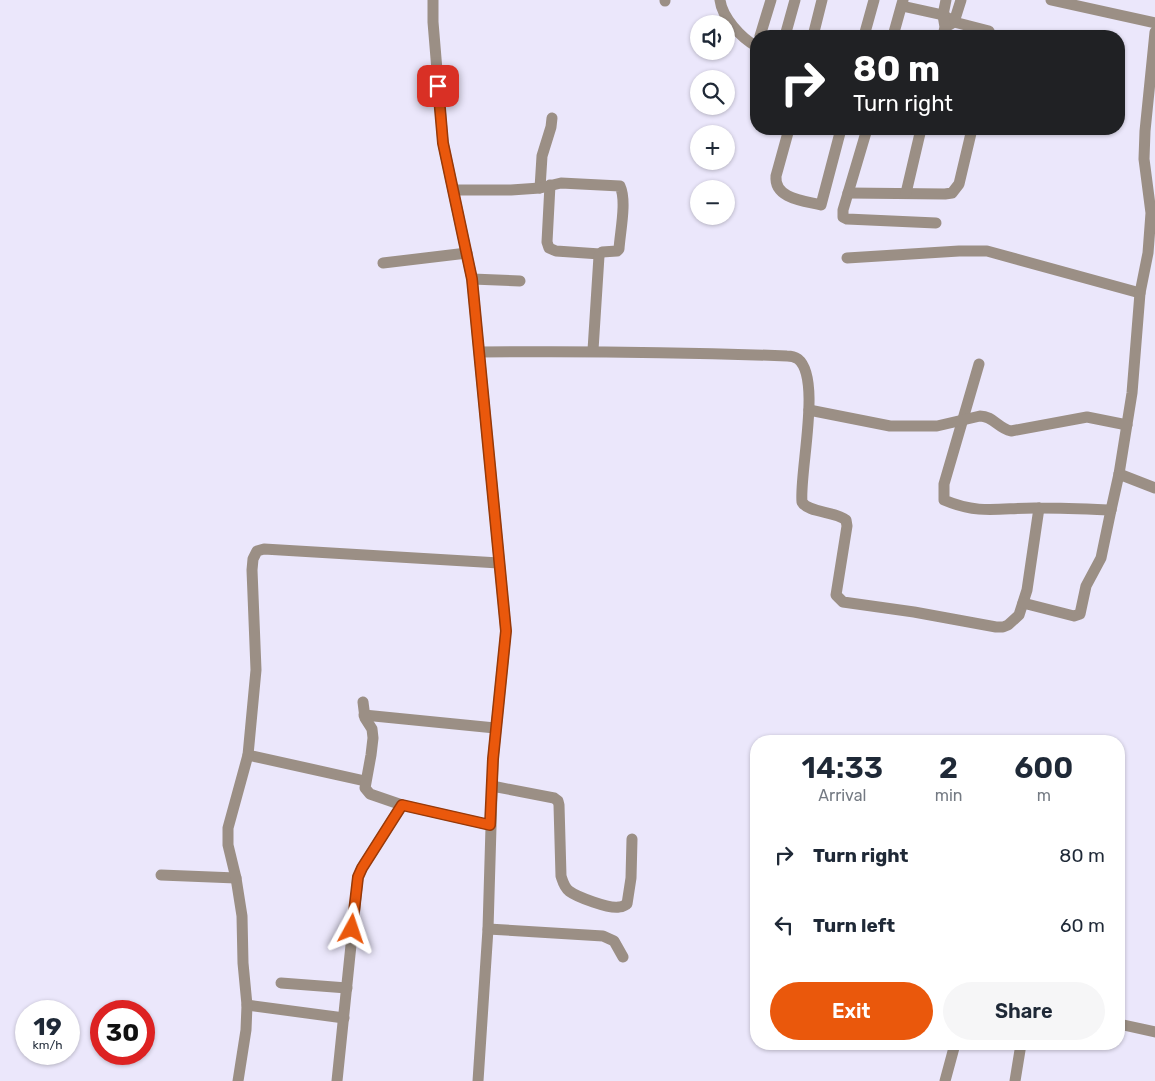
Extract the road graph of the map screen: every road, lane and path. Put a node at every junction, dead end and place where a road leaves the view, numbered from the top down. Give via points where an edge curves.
1 (433, 0) edge
2 (720, 0) edge
3 (771, 0) edge
4 (795, 0) edge
5 (822, 0) edge
6 (874, 0) edge
7 (946, 0) edge
8 (961, 0) edge
9 (1051, 0) edge
10 (903, 3) edge
11 (943, 14) junction
12 (1155, 23) edge
13 (948, 28) edge
14 (762, 30) edge
15 (787, 30) edge
16 (814, 30) edge
17 (866, 30) edge
18 (895, 30) edge
19 (975, 30) edge
20 (1155, 32) edge
21 (750, 41) edge
22 (1151, 94) edge
23 (552, 118) dead end
24 (787, 135) edge
25 (839, 135) edge
26 (865, 135) edge
27 (920, 135) edge
28 (971, 135) edge
29 (545, 186) junction
30 (453, 190) junction
31 (906, 193) junction
32 (848, 194) junction
33 (936, 223) dead end
34 (467, 253) junction
35 (1152, 253) edge
36 (600, 254) junction
37 (847, 258) dead end
38 (383, 262) dead end
39 (472, 279) junction
40 (520, 281) dead end
41 (1140, 293) junction
42 (593, 350) junction
43 (480, 352) junction
44 (979, 364) dead end
45 (809, 410) junction
46 (961, 421) junction
47 (1127, 425) junction
48 (1119, 474) junction
49 (1155, 488) edge
50 (1039, 508) junction
51 (1111, 510) junction
52 (499, 563) junction
53 (1023, 603) junction
54 (363, 702) dead end
55 (364, 715) junction
56 (495, 728) junction
57 (248, 754) junction
58 (365, 781) junction
59 (492, 786) junction
60 (402, 805) junction
61 (490, 825) junction
62 (632, 839) dead end
63 (161, 875) dead end
64 (236, 878) junction
65 (488, 929) junction
66 (623, 957) dead end
67 (281, 983) dead end
68 (347, 988) junction
69 (247, 1005) junction
70 (344, 1018) junction
71 (1125, 1025) edge
72 (1155, 1032) edge
73 (953, 1050) edge
74 (1020, 1050) edge
75 (238, 1081) edge
76 (337, 1081) edge
77 (478, 1081) edge
78 (945, 1081) edge
79 (1014, 1081) edge

1 - 30 street via 443,143
2 - 21 street via 728,21
3 - 14 street
4 - 15 street
5 - 16 street
6 - 17 street
7 - 11 street
8 - 13 street
9 - 12 street
10 - 11 street
10 - 18 street
11 - 13 street
13 - 19 street
20 - 22 street
22 - 35 street via 1144,159
23 - 29 street via 542,156
24 - 25 street via 776,176 777,188 786,196 824,206
26 - 32 street
27 - 31 street
28 - 31 street via 959,184 952,193
29 - 30 street via 511,190
29 - 36 street via 549,248
29 - 36 street via 561,183 620,186 622,208 618,249
30 - 34 street
31 - 32 street
32 - 33 street via 842,210 845,218
34 - 38 street
34 - 39 street
35 - 41 street
36 - 42 street
37 - 41 street via 987,251
39 - 40 street
39 - 43 street
41 - 47 street
42 - 43 street
42 - 45 street via 791,357 800,362 806,375
43 - 52 street
44 - 46 street
45 - 46 street via 890,426 937,426
45 - 53 street via 802,502 805,506 846,520 836,591 840,601 996,627 1014,621
46 - 47 street via 987,416 1011,431 1086,417
46 - 50 street via 944,484 944,500 980,510
47 - 48 street
48 - 49 street
48 - 51 street
50 - 51 street
50 - 53 street
51 - 53 street via 1101,558 1086,586 1080,614 1074,616
52 - 56 street via 506,631
52 - 57 street via 264,549 257,552 252,570 256,670
54 - 55 street
55 - 56 street
55 - 58 street via 373,738
56 - 59 street
57 - 58 street
57 - 64 street via 228,828 228,846
58 - 60 street via 365,788 370,794
59 - 61 street
59 - 62 street via 558,801 561,876 567,890 578,896 612,907 626,904
60 - 61 street
60 - 68 street via 358,877
61 - 65 street
63 - 64 street
64 - 69 street via 242,916
65 - 66 street via 603,936 614,941
65 - 77 street
67 - 68 street
68 - 70 street
69 - 70 street
69 - 75 street
70 - 76 street
71 - 72 street
73 - 78 street
74 - 79 street

